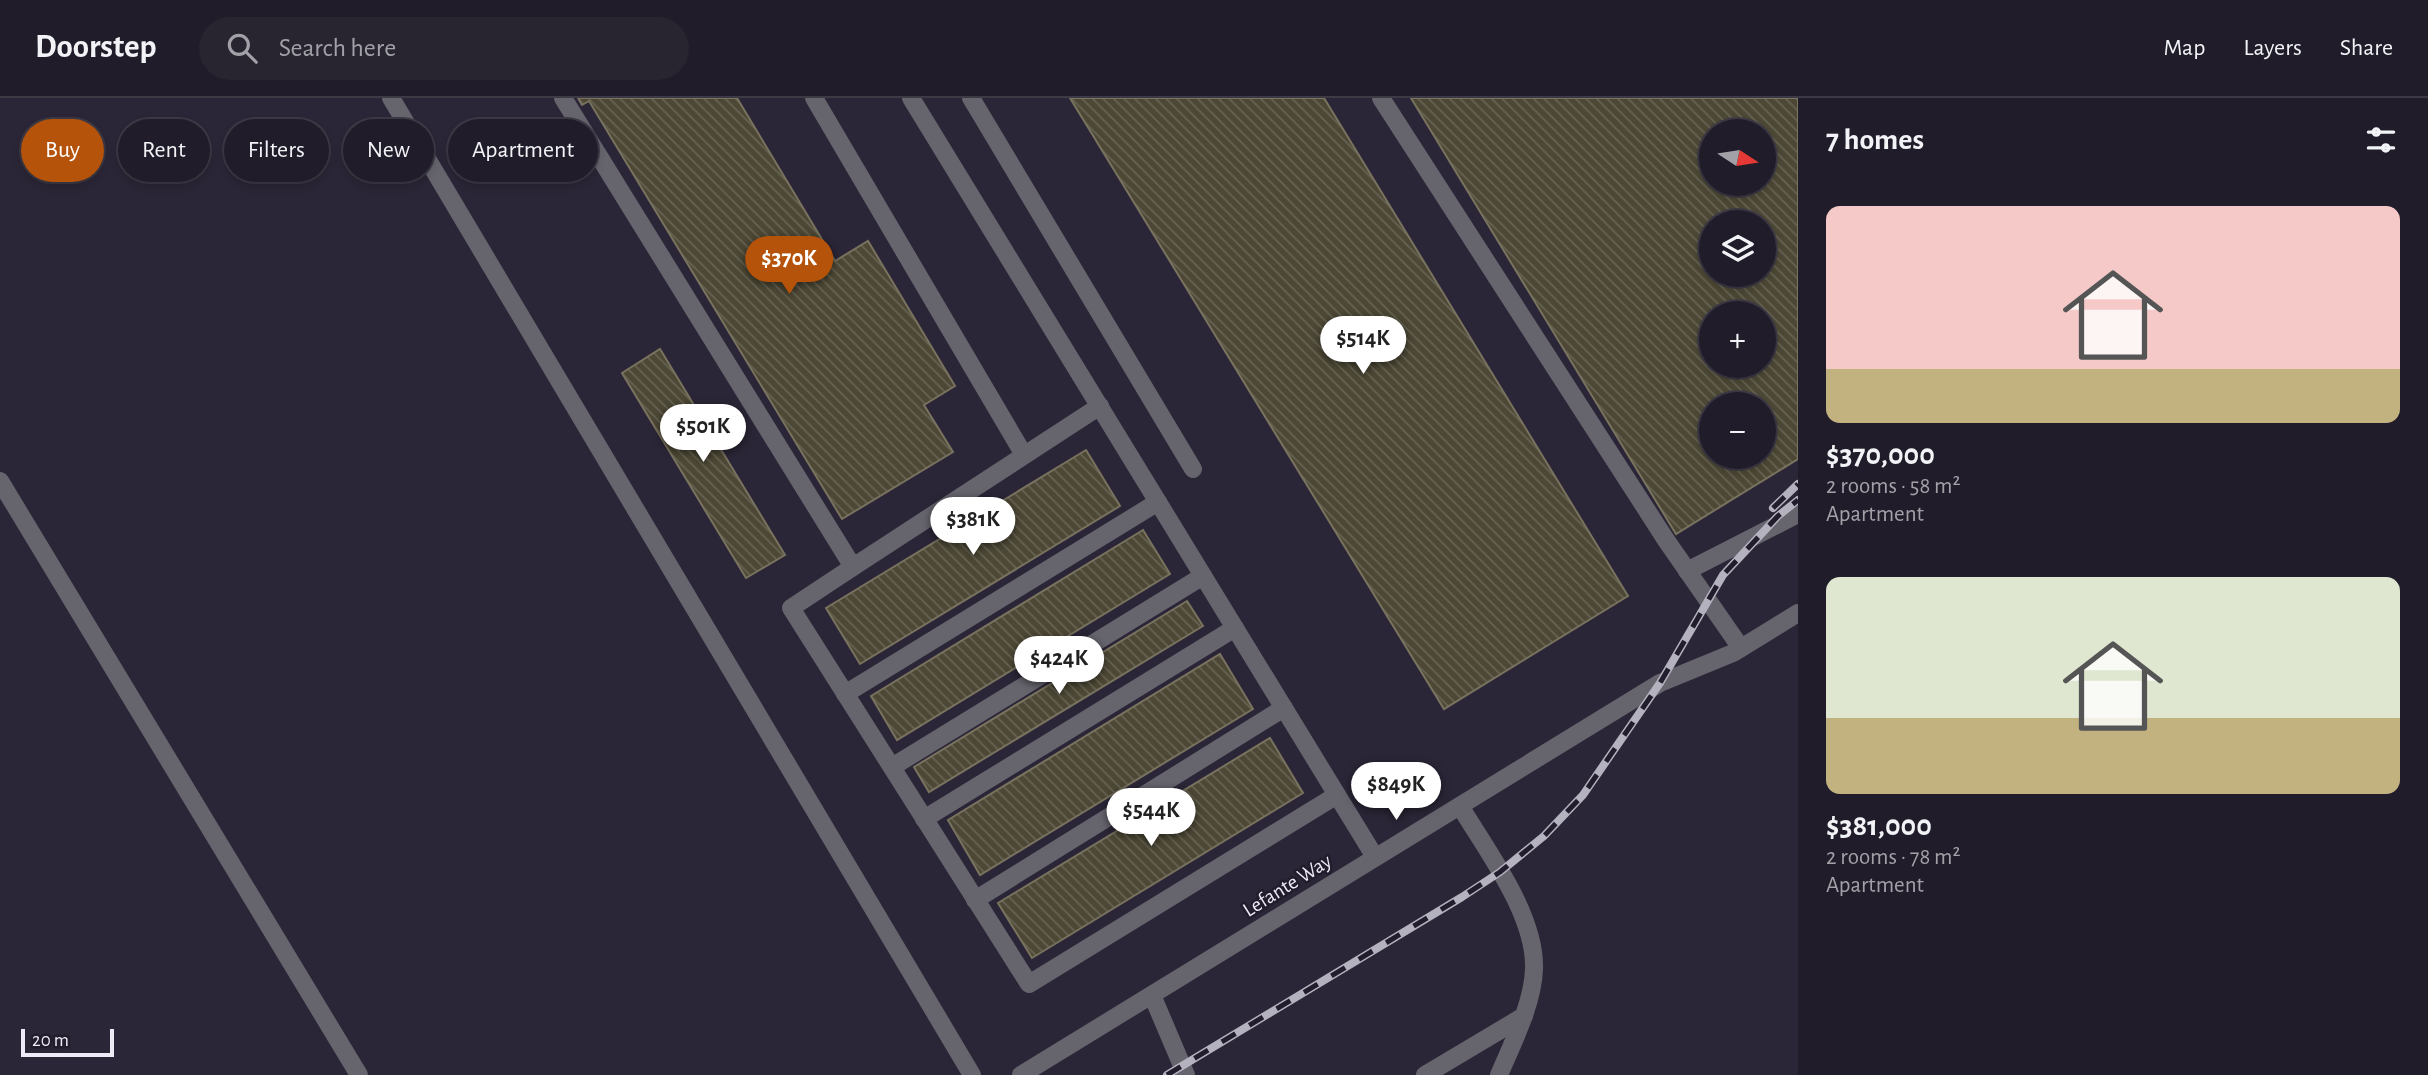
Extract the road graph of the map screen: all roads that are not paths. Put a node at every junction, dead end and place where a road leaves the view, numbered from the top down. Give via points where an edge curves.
1 (391, 98) edge
2 (563, 98) edge
3 (814, 98) edge
4 (911, 98) edge
5 (971, 98) edge
6 (1381, 98) edge
7 (1100, 406) junction
8 (1024, 455) junction
9 (1193, 470) dead end
10 (0, 481) edge
11 (1158, 502) junction
12 (1798, 514) edge
13 (853, 567) junction
14 (1687, 571) junction
15 (1203, 576) junction
16 (1798, 613) edge
17 (1235, 628) junction
18 (1741, 648) junction
19 (845, 694) junction
20 (1284, 708) junction
21 (892, 767) junction
22 (1337, 795) junction
23 (1460, 806) junction
24 (924, 819) junction
25 (1376, 857) junction
26 (975, 900) junction
27 (1152, 995) junction
28 (1524, 1016) junction
29 (359, 1075) edge
30 (972, 1075) edge
31 (1021, 1075) edge
32 (1186, 1075) edge
33 (1425, 1075) edge
34 (1499, 1075) edge

1 - 30 street
2 - 13 street
3 - 8 street
4 - 7 street
5 - 9 street
6 - 14 street
7 - 8 street
7 - 11 street
8 - 13 street
10 - 29 street
11 - 15 street
11 - 19 street
12 - 14 street
13 - 19 street via 791,608
14 - 18 street
15 - 17 street
15 - 21 street
16 - 18 street, Lefante Way
17 - 20 street
17 - 24 street
18 - 23 street, Lefante Way via 1660,683
19 - 21 street
20 - 22 street
20 - 26 street
21 - 24 street
22 - 25 street
22 - 26 street via 1029,984
23 - 25 street, Lefante Way
23 - 28 street via 1527,919 1534,969
24 - 26 street
25 - 27 street, Lefante Way
27 - 31 street, Lefante Way
27 - 32 street
28 - 33 street
28 - 34 street

